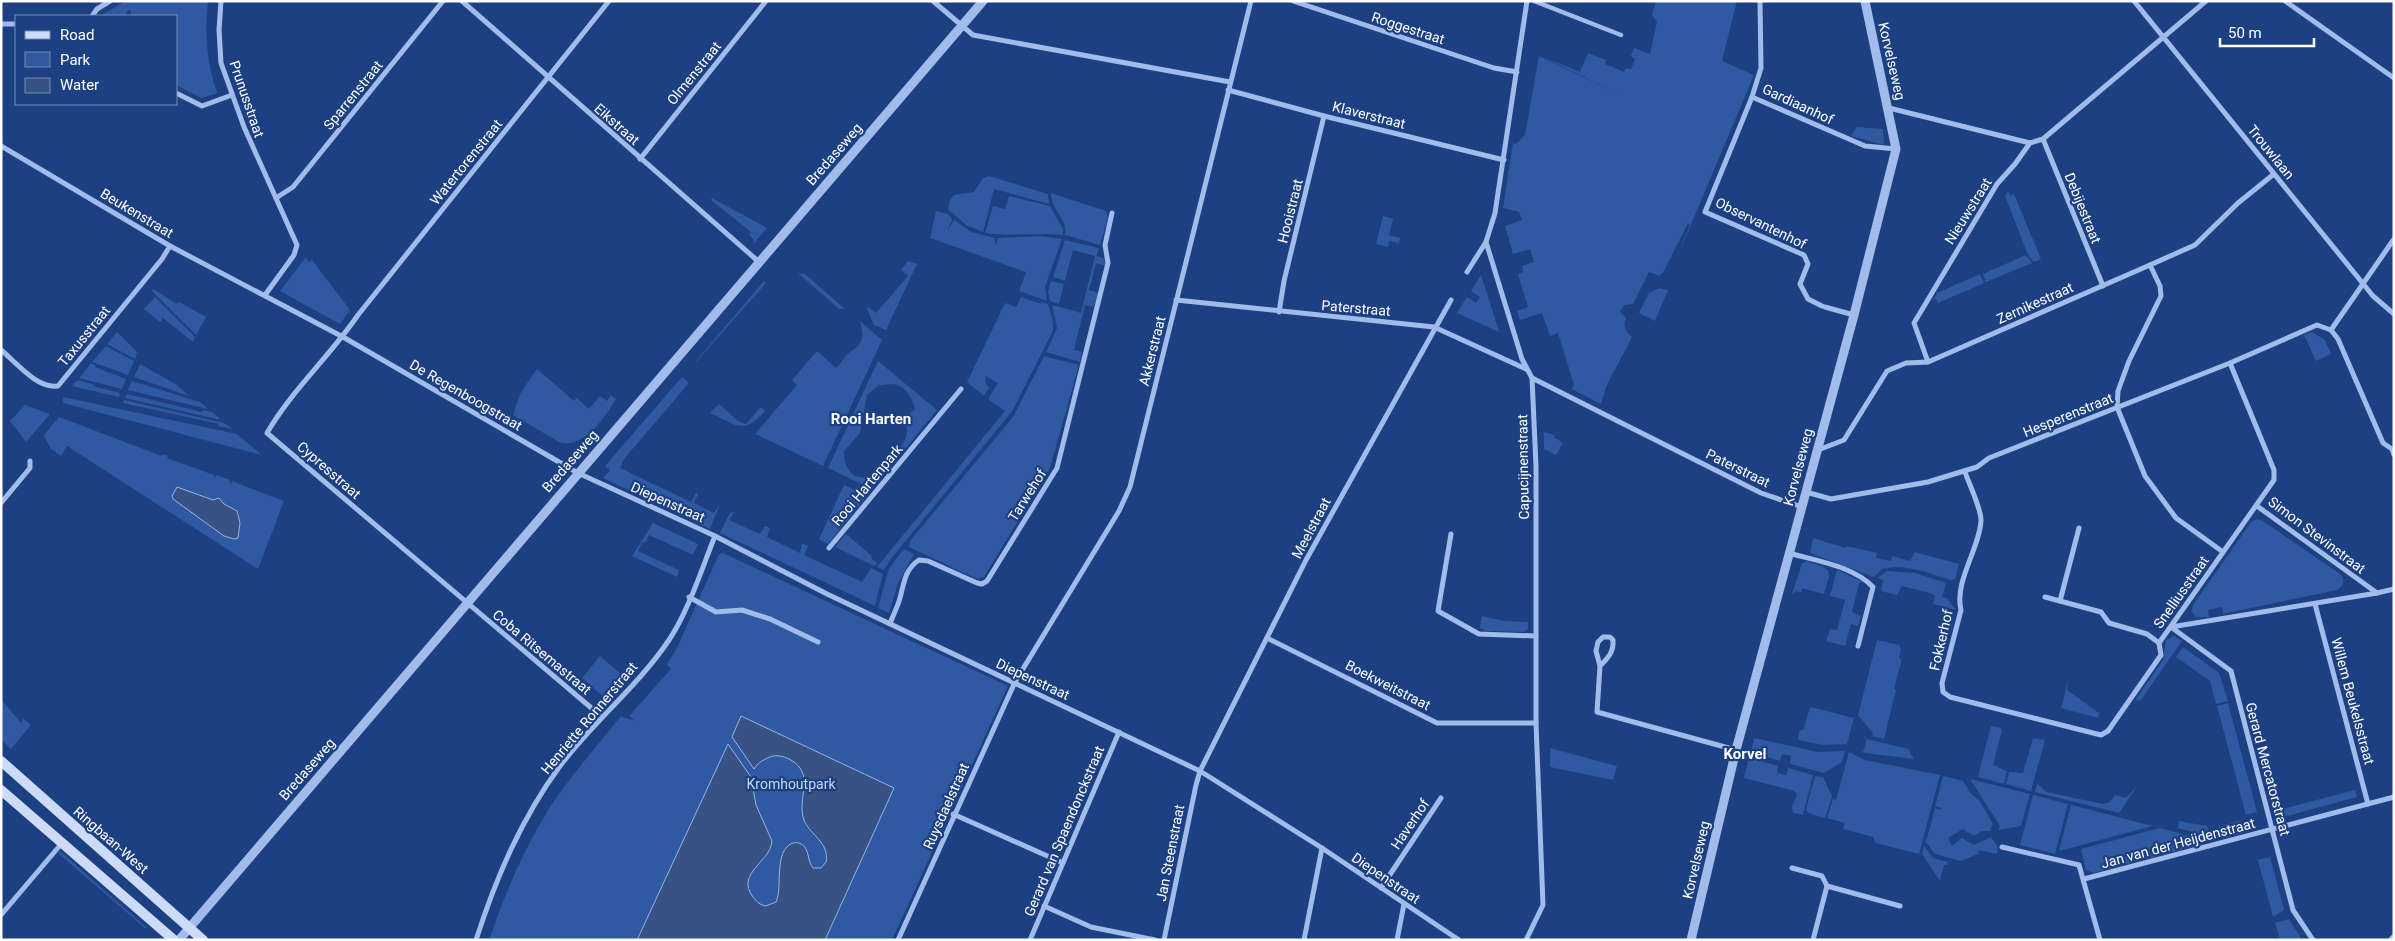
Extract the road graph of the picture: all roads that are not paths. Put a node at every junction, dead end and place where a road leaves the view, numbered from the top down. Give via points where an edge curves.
1 (110, 1) edge
2 (221, 1) edge
3 (443, 1) edge
4 (462, 1) edge
5 (609, 1) edge
6 (766, 1) edge
7 (933, 1) edge
8 (983, 1) edge
9 (1250, 1) edge
10 (1293, 1) edge
11 (1527, 1) edge
12 (1534, 1) edge
13 (1760, 1) edge
14 (1865, 1) edge
15 (2134, 1) edge
16 (2206, 1) edge
17 (2284, 1) edge
18 (93, 15) edge
19 (1, 24) edge
20 (15, 24) edge
21 (962, 25) junction
22 (1621, 35) dead end
23 (2163, 37) junction
24 (1517, 72) junction
25 (548, 78) junction
26 (2394, 78) edge
27 (1230, 82) junction
28 (1228, 90) junction
29 (178, 94) edge
30 (232, 95) junction
31 (1752, 97) junction
32 (1889, 108) junction
33 (1324, 116) junction
34 (2043, 139) junction
35 (2030, 143) junction
36 (1, 146) edge
37 (1896, 149) junction
38 (640, 159) junction
39 (1504, 160) junction
40 (2274, 174) junction
41 (276, 198) junction
42 (1112, 213) dead end
43 (2394, 239) edge
44 (1486, 242) junction
45 (170, 246) junction
46 (759, 262) junction
47 (2150, 265) junction
48 (1467, 272) dead end
49 (2363, 284) junction
50 (2103, 286) junction
51 (265, 295) junction
52 (1176, 300) junction
53 (1451, 300) dead end
54 (1279, 312) junction
55 (2394, 314) edge
56 (1854, 315) junction
57 (1434, 327) junction
58 (2330, 330) junction
59 (343, 337) junction
60 (1, 350) edge
61 (1928, 362) junction
62 (2230, 363) junction
63 (1526, 369) junction
64 (1532, 378) junction
65 (961, 389) dead end
66 (2117, 407) junction
67 (1817, 450) junction
68 (2394, 455) edge
69 (30, 461) dead end
70 (1965, 472) junction
71 (578, 473) junction
72 (1806, 492) junction
73 (1, 502) edge
74 (2257, 506) junction
75 (1802, 507) junction
76 (2079, 528) dead end
77 (1451, 534) dead end
78 (715, 536) junction
79 (829, 548) dead end
80 (2223, 552) junction
81 (1790, 553) junction
82 (2394, 589) edge
83 (2377, 593) junction
84 (689, 597) junction
85 (2045, 597) dead end
86 (2060, 601) junction
87 (467, 604) junction
88 (2315, 604) junction
89 (890, 624) junction
90 (2171, 627) junction
91 (1536, 636) junction
92 (1267, 638) junction
93 (818, 642) dead end
94 (2159, 643) junction
95 (1858, 646) dead end
96 (1600, 666) junction
97 (1015, 682) junction
98 (602, 717) junction
99 (1536, 723) junction
100 (1118, 732) junction
101 (2094, 734) joint
102 (1736, 750) junction
103 (1, 761) edge
104 (1200, 772) junction
105 (1, 790) edge
106 (2394, 797) edge
107 (1441, 798) dead end
108 (2368, 804) junction
109 (954, 814) junction
110 (2272, 830) junction
111 (62, 842) junction
112 (2002, 847) dead end
113 (1322, 848) junction
114 (1063, 863) junction
115 (1792, 868) dead end
116 (2084, 879) junction
117 (1827, 886) junction
118 (1381, 888) junction
119 (1404, 904) junction
120 (1044, 906) junction
121 (1900, 906) dead end
122 (1, 915) edge
123 (190, 928) junction
124 (899, 939) edge
125 (174, 940) edge
126 (179, 940) edge
127 (203, 940) edge
128 (476, 940) edge
129 (1030, 940) edge
130 (1155, 940) edge
131 (1164, 940) edge
132 (1304, 940) edge
133 (1397, 940) edge
134 (1459, 940) edge
135 (1526, 940) edge
136 (1691, 940) edge
137 (1813, 940) edge
138 (2100, 940) edge
139 (2313, 940) edge

1 - 18 street
2 - 30 street, Prunusstraat via 221,63
3 - 41 street, Sparrenstraat via 293,187
4 - 25 street, Eikstraat
5 - 25 street, Watertorenstraat
6 - 38 street, Olmenstraat
7 - 21 street
8 - 21 street, Bredaseweg
9 - 27 street, Akkerstraat
10 - 24 street, Roggestraat via 1494,68
11 - 24 street
12 - 22 street
13 - 31 street, Gardiaanhof via 1761,68
14 - 32 street, Korvelseweg
15 - 23 street, Trouwlaan
16 - 23 street
17 - 26 street
19 - 20 street
21 - 27 street via 973,35
21 - 46 street, Bredaseweg
23 - 34 street
23 - 40 street, Trouwlaan
24 - 39 street
25 - 38 street, Eikstraat
25 - 59 street, Watertorenstraat
27 - 28 street, Akkerstraat
28 - 33 street, Klaverstraat
28 - 52 street, Akkerstraat
29 - 30 street via 202,106
30 - 41 street, Prunusstraat
31 - 37 street, Gardiaanhof via 1866,146
31 - 56 street, Observantenhof via 1705,212 1804,255 1808,264 1800,284 1808,299 1823,307
32 - 35 street
32 - 37 street, Korvelseweg
33 - 39 street, Klaverstraat
33 - 54 street, Hooistraat
34 - 35 street
34 - 50 street, Debijestraat
35 - 61 street, Nieuwstraat via 1997,184 1914,323
36 - 45 street, Beukenstraat
37 - 56 street, Korvelseweg
38 - 46 street, Eikstraat
39 - 44 street via 1495,213
40 - 47 street, Zernikestraat via 2195,245
40 - 49 street, Trouwlaan
41 - 51 street, Prunusstraat via 295,239 296,251
42 - 89 street, Tarwehof via 1105,245 1108,262 1056,468 987,581 977,583 919,560 912,564 903,580
43 - 49 street
44 - 48 street
44 - 63 street
45 - 51 street, Beukenstraat
45 - 60 street, Taxusstraat via 58,386 39,383
46 - 71 street, Bredaseweg
47 - 50 street, Zernikestraat
47 - 66 street via 2161,296 2129,361 2118,391
49 - 55 street, Trouwlaan via 2378,302
49 - 58 street
50 - 61 street, Zernikestraat
51 - 59 street, Beukenstraat
52 - 54 street, Paterstraat
52 - 97 street, Akkerstraat via 1130,487 1119,511
53 - 57 street, Meelstraat
54 - 57 street, Paterstraat
56 - 67 street, Korvelseweg
57 - 63 street, Paterstraat
57 - 92 street, Meelstraat via 1306,560
58 - 62 street, Hesperenstraat via 2311,325
58 - 68 street via 2341,343 2383,443 2392,449
59 - 71 street, De Regenboogstraat
59 - 87 street, Cypresstraat via 276,417 267,433
61 - 67 street via 1906,363 1888,371 1844,440
62 - 66 street, Hesperenstraat
62 - 74 street, Simon Stevinstraat via 2275,475
63 - 64 street
64 - 75 street, Paterstraat via 1761,493
64 - 91 street, Capucijnenstraat via 1536,466
65 - 79 street, Rooi Hartenpark
66 - 70 street, Hesperenstraat via 1990,458
66 - 80 street via 2144,476 2176,518
67 - 72 street, Korvelseweg
69 - 73 street via 30,468
70 - 72 street, Hesperenstraat via 1831,499
70 - 101 street, Fokkerhof via 1981,518 1960,593 1961,610 1942,683 1943,692 1950,697
71 - 78 street, Diepenstraat
71 - 87 street, Bredaseweg
72 - 75 street, Korvelseweg
74 - 80 street, Snelliusstraat
74 - 83 street, Simon Stevinstraat
75 - 81 street, Korvelseweg
76 - 86 street
77 - 91 street via 1438,611 1479,634
78 - 84 street, Henriette Ronnerstraat
78 - 89 street, Diepenstraat
80 - 90 street, Snelliusstraat
81 - 95 street via 1837,566 1866,580 1872,587
81 - 102 street, Korvelseweg
82 - 83 street
83 - 88 street
84 - 93 street via 716,612 742,610 770,618
84 - 98 street, Henriette Ronnerstraat via 670,638
85 - 86 street
86 - 94 street via 2100,612 2109,623 2147,634
87 - 98 street, Coba Ritsemastraat
87 - 123 street, Bredaseweg
88 - 90 street
88 - 108 street, Willem Beukelsstraat
89 - 97 street, Diepenstraat
90 - 94 street, Snelliusstraat
90 - 110 street, Gerard Mercatorstraat via 2231,671
91 - 99 street, Capucijnenstraat
92 - 99 street, Boekweitstraat via 1437,723
92 - 104 street, Meelstraat
94 - 101 street, Snelliusstraat via 2161,655 2108,731
96 - 96 street via 1596,652 1598,642 1603,637 1610,637 1614,647
96 - 102 street via 1597,712
97 - 100 street, Diepenstraat
97 - 109 street, Ruysdaelstraat
98 - 128 street, Henriette Ronnerstraat via 560,766 531,811 509,851
99 - 135 street, Capucijnenstraat via 1543,905
100 - 104 street, Diepenstraat
100 - 114 street, Gerard van Spaendonckstraat
102 - 136 street, Korvelseweg
103 - 123 main road, Ringbaan-West
104 - 113 street, Diepenstraat
104 - 131 street, Jan Steenstraat
105 - 111 main road
106 - 108 street, Jan van der Heijdenstraat
107 - 118 street, Haverhof
108 - 110 street, Jan van der Heijdenstraat
109 - 114 street
109 - 124 street, Ruysdaelstraat
110 - 116 street, Jan van der Heijdenstraat
110 - 139 street, Gerard Mercatorstraat via 2293,910
111 - 122 street
111 - 125 main road
112 - 116 street via 2079,865
113 - 118 street, Diepenstraat
113 - 132 street
114 - 120 street, Gerard van Spaendonckstraat
115 - 117 street via 1822,876
116 - 138 street
117 - 121 street
117 - 137 street
118 - 119 street, Diepenstraat
119 - 133 street
119 - 134 street, Diepenstraat
120 - 129 street, Gerard van Spaendonckstraat
120 - 130 street via 1091,927
123 - 126 street, Bredaseweg
123 - 127 main road, Ringbaan-West

